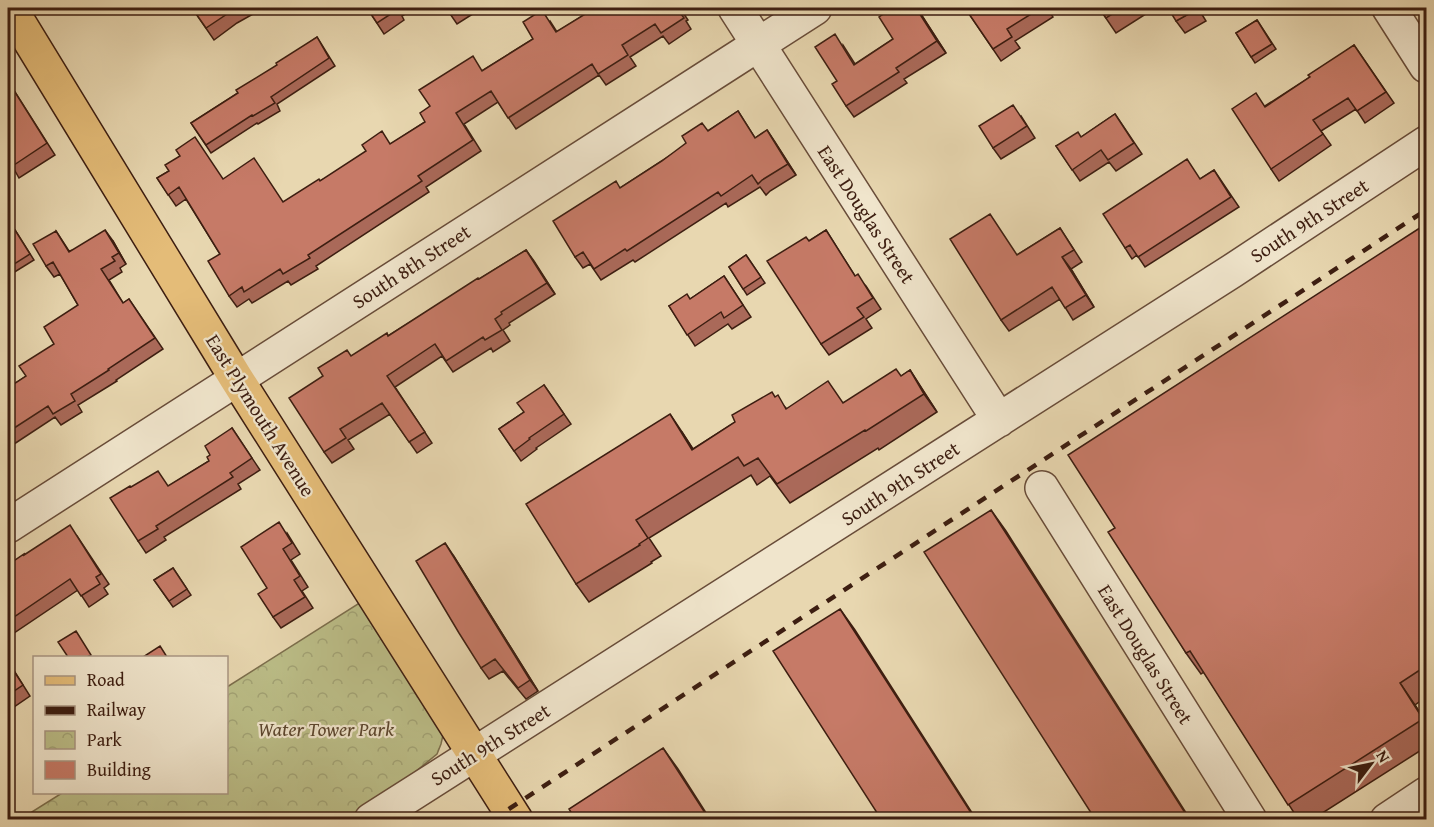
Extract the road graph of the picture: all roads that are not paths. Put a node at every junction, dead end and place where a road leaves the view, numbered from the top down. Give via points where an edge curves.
1 (10, 8) edge
2 (735, 8) edge
3 (815, 8) edge
4 (1389, 8) edge
5 (759, 44) junction
6 (1426, 66) edge
7 (1426, 143) edge
8 (236, 378) junction
9 (999, 420) junction
10 (1042, 488) dead end
11 (8, 525) edge
12 (475, 754) junction
13 (1426, 794) edge
14 (371, 819) edge
15 (516, 819) edge
16 (1250, 819) edge
17 (1387, 819) edge

1 - 8 main road, East Plymouth Avenue
2 - 5 street, East Douglas Street
3 - 5 street, South 8th Street
4 - 6 street
5 - 8 street, South 8th Street
5 - 9 street, East Douglas Street
7 - 9 street, South 9th Street
8 - 11 street, South 8th Street
8 - 12 main road, East Plymouth Avenue
9 - 12 street, South 9th Street
10 - 16 street, East Douglas Street
12 - 14 street, South 9th Street
12 - 15 main road, East Plymouth Avenue
13 - 17 street

